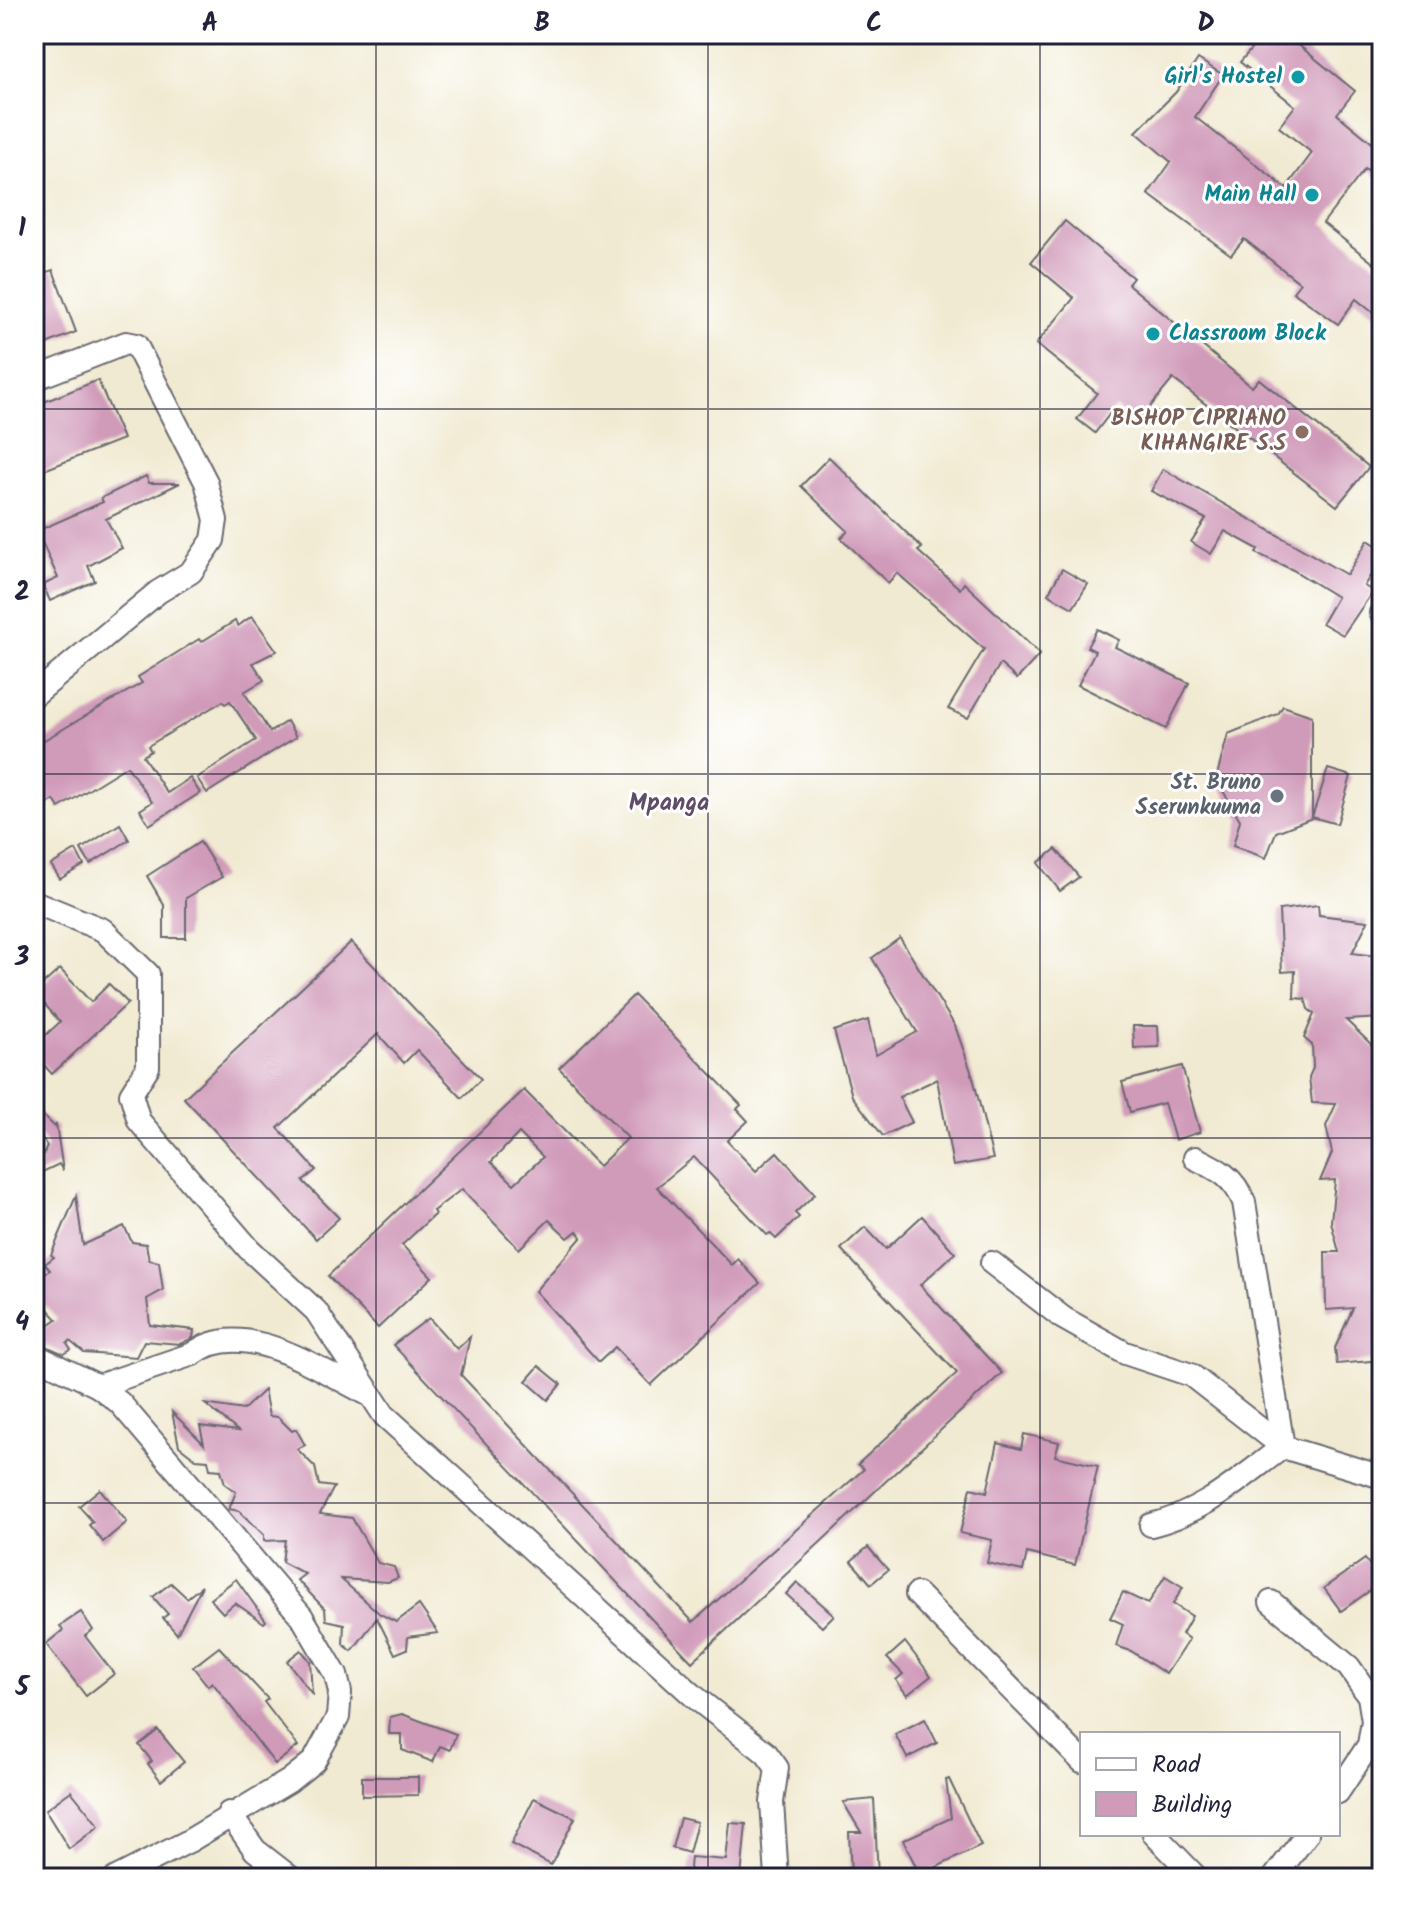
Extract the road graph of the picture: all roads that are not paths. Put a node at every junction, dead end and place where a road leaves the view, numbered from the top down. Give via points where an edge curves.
1 (34, 379) edge
2 (34, 695) edge
3 (34, 902) edge
4 (1195, 1158) dead end
5 (992, 1263) dead end
6 (34, 1355) edge
7 (98, 1386) junction
8 (370, 1395) junction
9 (1283, 1447) junction
10 (1382, 1477) edge
11 (1151, 1525) dead end
12 (917, 1594) dead end
13 (1271, 1602) dead end
14 (1080, 1759) edge
15 (1340, 1789) edge
16 (229, 1813) junction
17 (1156, 1836) edge
18 (1306, 1836) edge
19 (116, 1878) edge
20 (291, 1878) edge
21 (777, 1878) edge
22 (1197, 1878) edge
23 (1274, 1878) edge

1 - 2 street via 126,343 136,345 206,482 216,520 213,540 191,572 158,592
3 - 8 street via 103,930 148,974 148,1067 131,1094 139,1121 249,1249 316,1311
4 - 9 street via 1225,1173 1244,1202
5 - 9 street via 1063,1318 1125,1353 1191,1375
6 - 7 street
7 - 8 street via 193,1354 205,1345 260,1341
7 - 16 street via 120,1403 277,1584 336,1675 338,1717 314,1761 289,1781
8 - 21 street via 384,1415 486,1510 696,1698 766,1753 777,1768 772,1802
9 - 10 street
9 - 11 street via 1200,1507
12 - 14 street
13 - 15 street via 1349,1667 1369,1696 1369,1745
16 - 19 street via 189,1841
16 - 20 street via 255,1850
17 - 22 street
18 - 23 street

